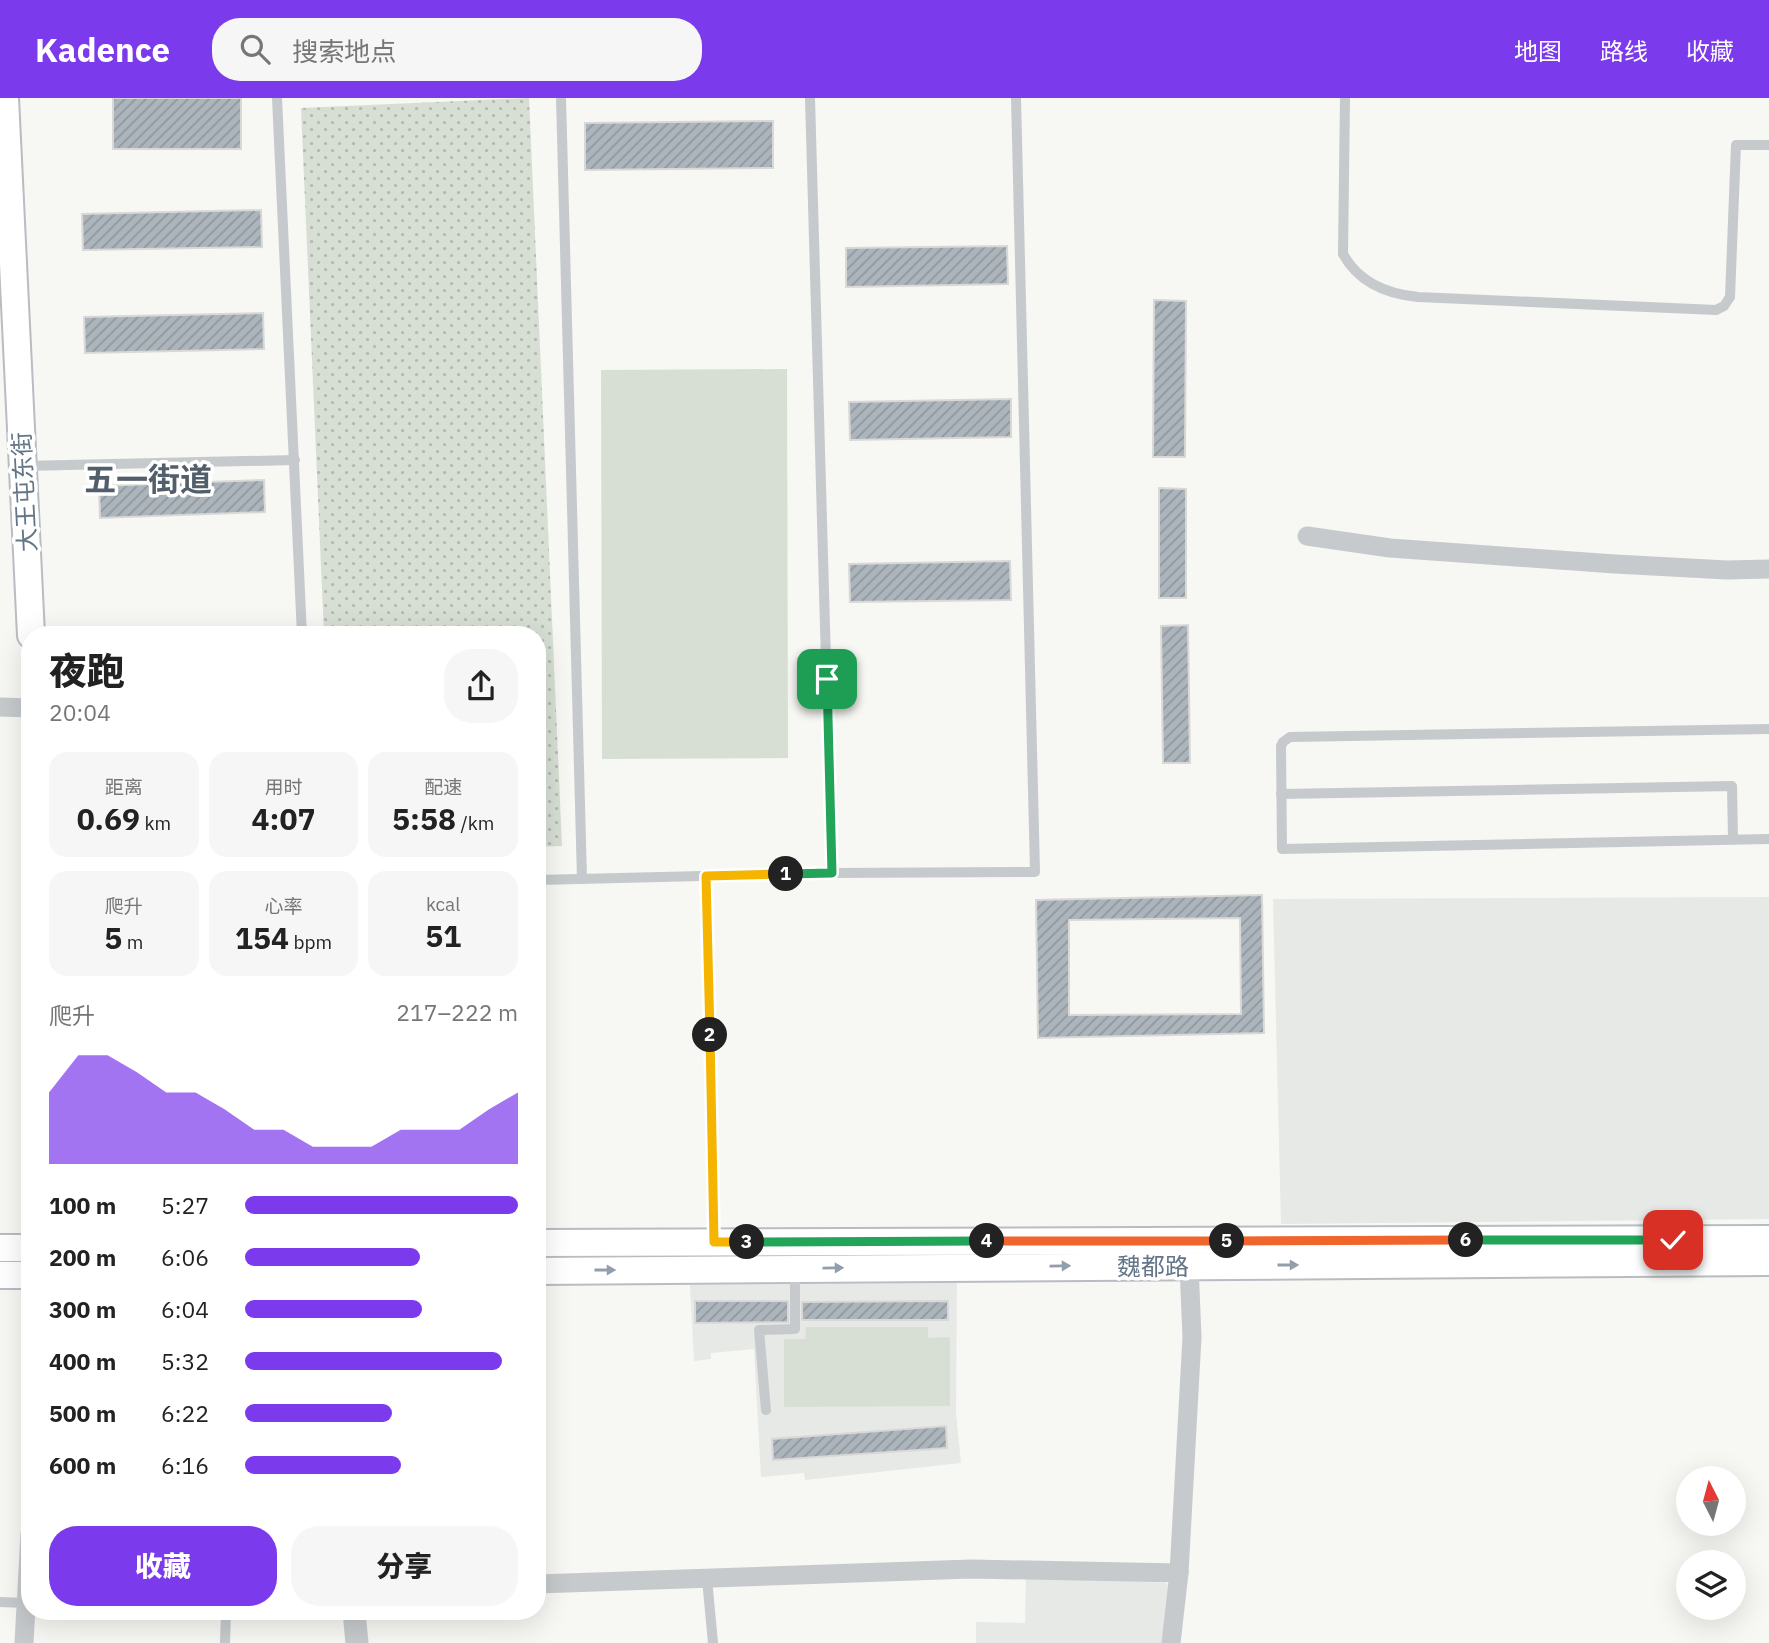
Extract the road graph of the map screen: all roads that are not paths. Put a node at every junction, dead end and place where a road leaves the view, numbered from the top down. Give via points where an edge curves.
1 (5, 98) edge
2 (276, 98) edge
3 (561, 98) edge
4 (810, 98) edge
5 (1016, 98) edge
6 (1345, 98) edge
7 (1769, 145) edge
8 (6, 263) edge
9 (295, 460) junction
10 (23, 466) junction
11 (1307, 536) dead end
12 (1769, 569) edge
13 (32, 626) edge
14 (302, 626) edge
15 (0, 707) edge
16 (21, 708) edge
17 (1769, 729) edge
18 (1281, 794) junction
19 (1733, 839) junction
20 (1769, 839) edge
21 (832, 873) junction
22 (706, 876) junction
23 (582, 878) junction
24 (546, 880) edge
25 (1769, 1239) edge
26 (714, 1242) junction
27 (546, 1243) edge
28 (0, 1248) edge
29 (21, 1248) edge
30 (1769, 1262) edge
31 (1189, 1265) junction
32 (795, 1269) junction
33 (546, 1271) edge
34 (0, 1275) edge
35 (21, 1275) edge
36 (766, 1410) dead end
37 (1180, 1573) junction
38 (708, 1579) junction
39 (546, 1584) edge
40 (21, 1595) edge
41 (0, 1602) edge
42 (26, 1620) edge
43 (226, 1620) edge
44 (355, 1620) edge
45 (24, 1643) edge
46 (225, 1643) edge
47 (357, 1643) edge
48 (713, 1643) edge
49 (1171, 1643) edge

1 - 8 main road, 大王屯东街
2 - 9 lane
3 - 23 lane
4 - 21 lane
5 - 21 lane via 1035,872
6 - 7 lane via 1343,254 1358,274 1386,292 1418,297 1716,310 1730,297 1736,145
8 - 10 main road, 大王屯东街
9 - 10 lane
9 - 14 lane
10 - 13 main road, 大王屯东街
11 - 12 street via 1416,550
15 - 16 street
17 - 18 lane via 1290,737 1281,746
18 - 19 lane via 1732,786
18 - 19 lane via 1282,849
19 - 20 lane
21 - 22 lane
22 - 23 lane
22 - 26 lane
23 - 24 lane
25 - 26 main road, 魏都路
26 - 27 main road, 魏都路
28 - 29 main road
31 -> 30 main road, 魏都路
32 -> 31 main road, 魏都路
31 - 37 street via 1192,1337
33 -> 32 main road, 魏都路
32 - 36 lane via 795,1329 759,1330
34 - 35 main road
37 - 38 street via 971,1569
37 - 49 street
38 - 39 street
38 - 48 lane
40 - 41 lane
42 - 45 street
43 - 46 lane
44 - 47 street

